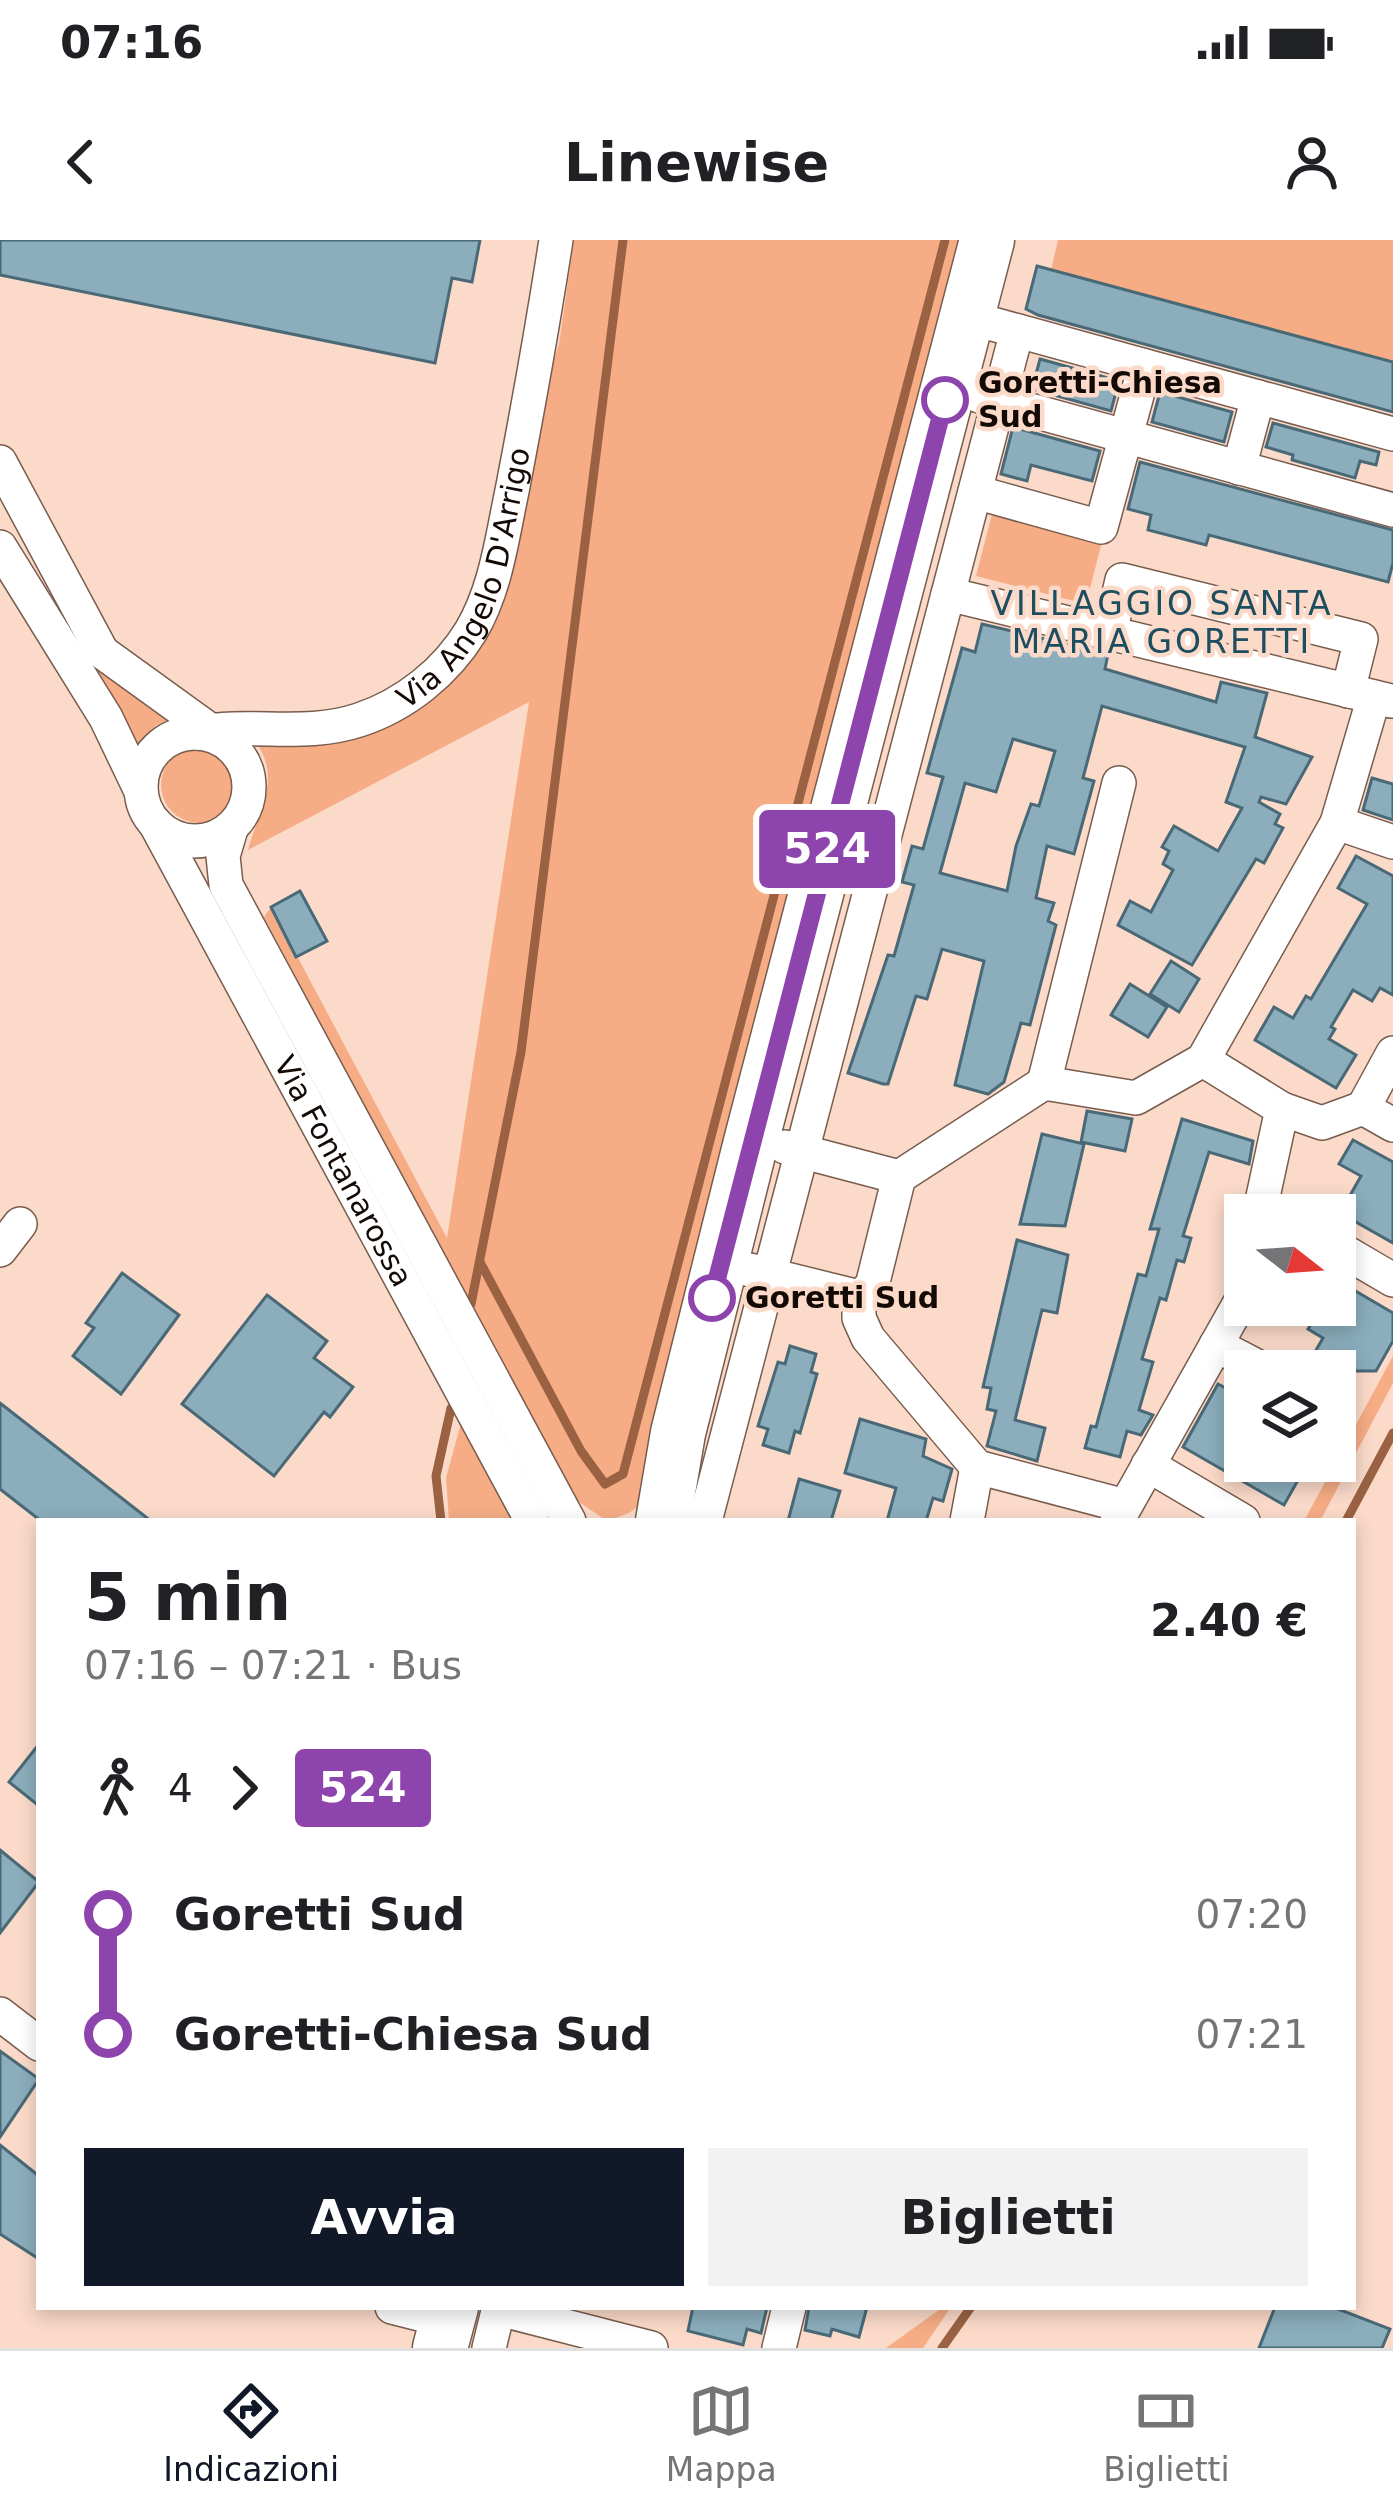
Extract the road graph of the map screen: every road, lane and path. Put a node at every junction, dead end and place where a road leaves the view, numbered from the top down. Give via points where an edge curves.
1 (556, 240) edge
2 (988, 240) edge
3 (992, 324) junction
4 (1145, 366) junction
5 (973, 395) junction
6 (1258, 397) junction
7 (1393, 434) edge
8 (1126, 436) junction
9 (0, 462) edge
10 (1239, 468) junction
11 (975, 492) junction
12 (1393, 510) edge
13 (0, 548) edge
14 (948, 594) junction
15 (1110, 633) junction
16 (1372, 696) edge
17 (212, 735) junction
18 (1119, 783) dead end
19 (141, 790) junction
20 (155, 823) junction
21 (1336, 824) junction
22 (231, 829) junction
23 (1393, 842) edge
24 (1393, 1053) edge
25 (1203, 1060) junction
26 (1044, 1083) junction
27 (1363, 1108) junction
28 (1282, 1109) junction
29 (1393, 1125) edge
30 (777, 1145) junction
31 (899, 1177) junction
32 (1270, 1194) edge
33 (1356, 1258) edge
34 (746, 1268) junction
35 (1393, 1280) edge
36 (859, 1298) junction
37 (1227, 1326) edge
38 (1216, 1345) junction
39 (1226, 1350) edge
40 (678, 1433) junction
41 (1148, 1465) junction
42 (977, 1467) junction
43 (1121, 1513) edge
44 (530, 1518) edge
45 (567, 1518) edge
46 (641, 1518) edge
47 (664, 1518) edge
48 (705, 1518) edge
49 (968, 1518) edge
50 (1238, 1518) edge
51 (0, 2014) edge
52 (36, 2042) edge
53 (407, 2310) edge
54 (789, 2310) edge
55 (471, 2323) edge
56 (596, 2330) edge
57 (651, 2348) edge
58 (779, 2348) edge

1 - 17 street, Via Angelo D'Arrigo via 498,560 463,643 419,689 370,716 338,726
2 - 3 main road
3 - 4 street
3 - 5 main road
4 - 6 street
4 - 8 street
5 - 8 street
5 - 11 street
5 - 30 main road
6 - 7 street
6 - 10 street
8 - 10 street
8 - 11 street via 1101,527
9 - 17 street via 102,652
10 - 12 street
11 - 14 street
13 - 19 street via 106,718
14 - 15 street
14 - 30 street
15 - 16 street
15 - 16 street via 1122,580 1361,638
16 - 21 street
17 - 19 street via 181,735 159,747
17 - 22 street via 243,761 250,785
18 - 26 street
19 - 20 street
20 - 22 street via 191,842
20 - 44 street, Via Fontanarossa
21 - 23 street
21 - 25 street
22 - 45 street, Via Fontanarossa via 226,885
24 - 27 street
25 - 26 street via 1136,1098
25 - 28 street
26 - 31 street
27 - 28 street via 1322,1123
27 - 29 street
28 - 32 street
30 - 31 street
30 - 34 main road
31 - 36 street via 872,1286
33 - 35 street
34 - 36 street
34 - 40 main road
34 - 48 street
36 - 42 street via 868,1338
37 - 38 street
38 - 39 street
38 - 41 street
40 - 46 main road
40 - 47 main road
41 - 43 street
41 - 50 street
42 - 43 street
42 - 49 street
51 - 52 street
53 - 55 street
54 - 58 street
55 - 56 street
56 - 57 street

